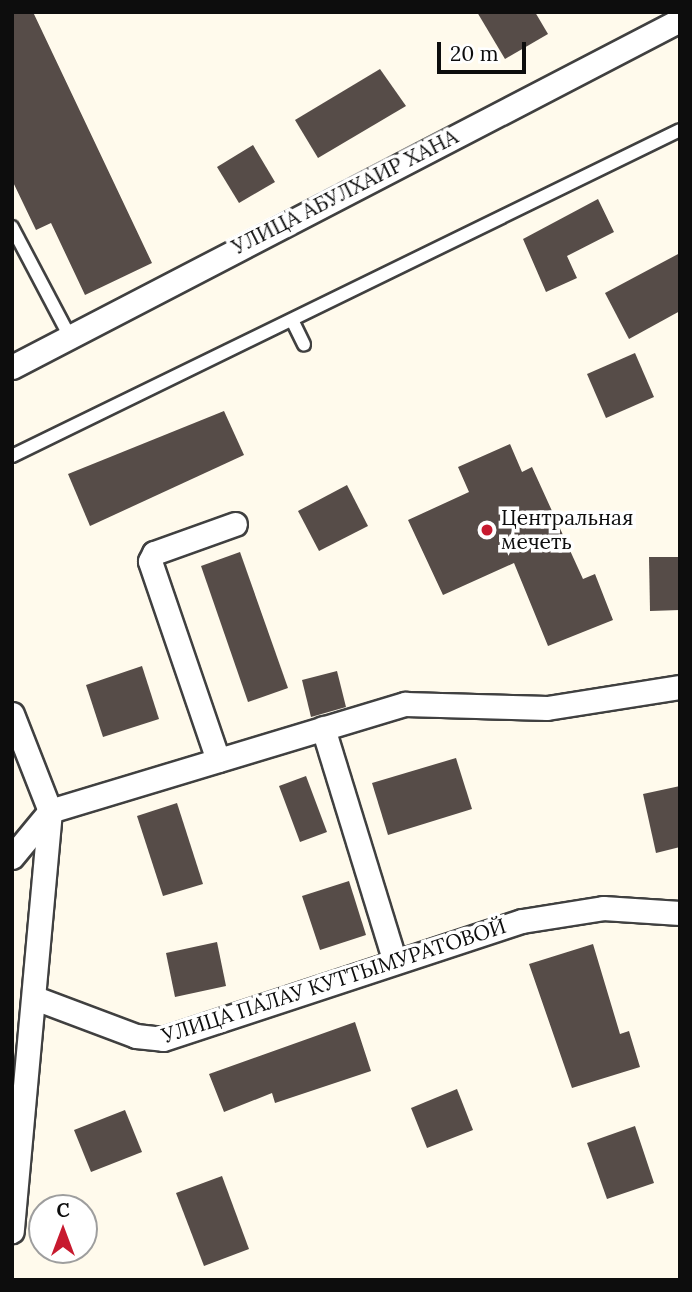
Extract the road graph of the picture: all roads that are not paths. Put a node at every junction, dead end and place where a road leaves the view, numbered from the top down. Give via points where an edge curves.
1 (680, 20) edge
2 (680, 130) edge
3 (12, 227) edge
4 (293, 322) junction
5 (69, 337) junction
6 (304, 345) dead end
7 (12, 367) edge
8 (12, 456) edge
9 (235, 524) dead end
10 (680, 687) edge
11 (12, 714) edge
12 (323, 728) junction
13 (218, 760) junction
14 (50, 811) junction
15 (12, 857) edge
16 (680, 913) edge
17 (394, 959) junction
18 (35, 998) junction
19 (12, 1231) edge

1 - 5 street, УЛИЦА АБУЛХАИР ХАНА
2 - 4 lane
3 - 5 lane
4 - 6 lane
4 - 8 lane
5 - 7 street, УЛИЦА АБУЛХАИР ХАНА
9 - 13 street via 154,553 150,561
10 - 12 street via 500,710 437,701 405,704
11 - 14 street
12 - 13 street
12 - 17 street
13 - 14 street
14 - 15 street
14 - 18 street
16 - 17 street, УЛИЦА ПАЛАУ КУТТЫМУРАТОВОЙ via 603,908 564,913
17 - 18 street, УЛИЦА ПАЛАУ КУТТЫМУРАТОВОЙ via 163,1039 136,1036
18 - 19 street

